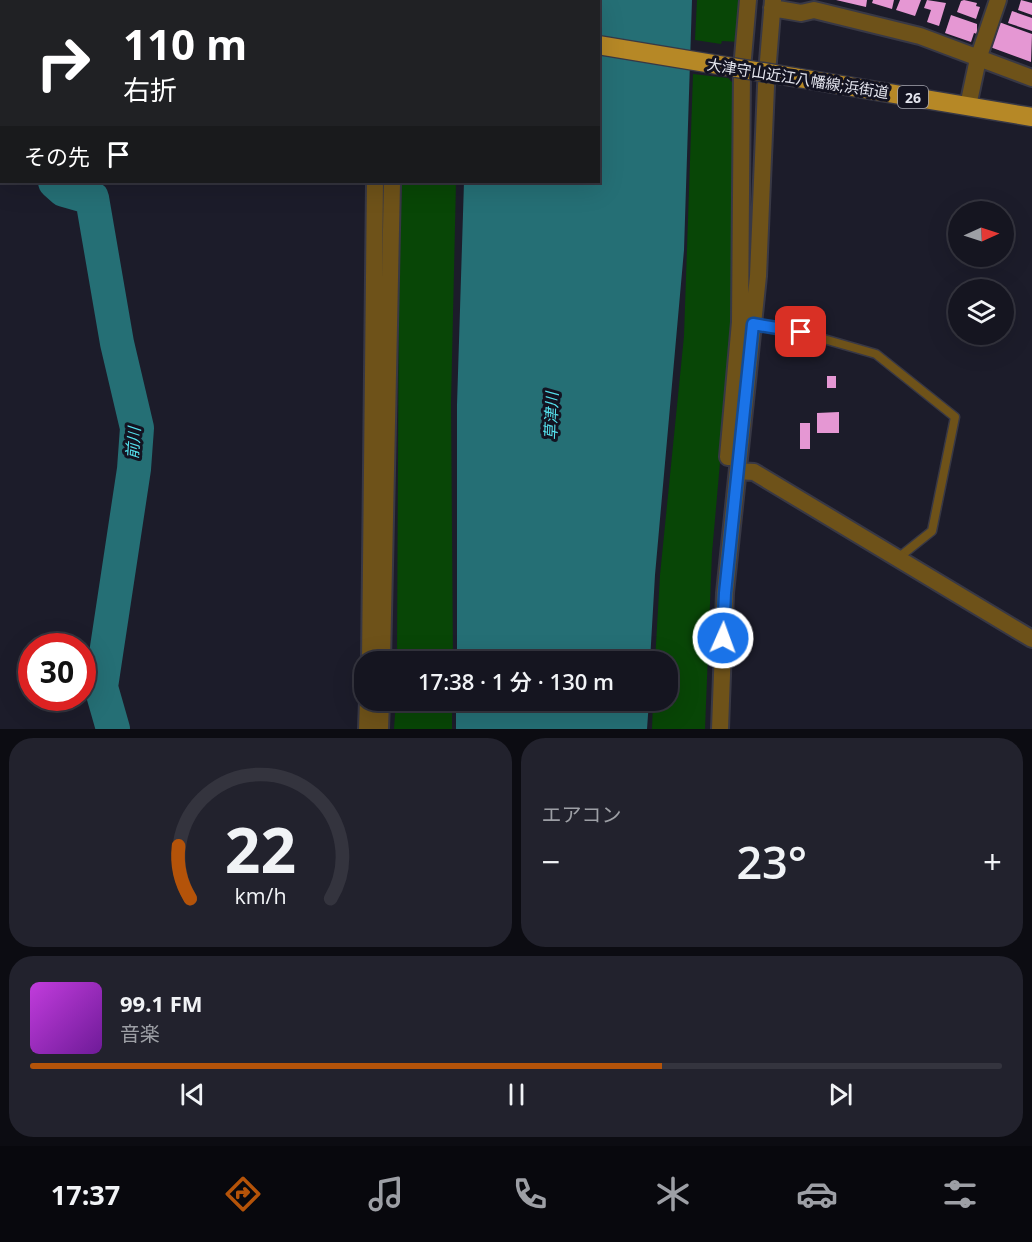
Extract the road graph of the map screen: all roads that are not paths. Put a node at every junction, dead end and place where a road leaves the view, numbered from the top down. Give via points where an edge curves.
1 (748, 0) edge
2 (998, 0) edge
3 (768, 3) edge
4 (815, 5) edge
5 (600, 45) edge
6 (978, 58) junction
7 (742, 69) junction
8 (1032, 78) edge
9 (752, 87) dead end
10 (968, 106) junction
11 (1032, 117) edge
12 (375, 183) edge
13 (392, 183) edge
14 (753, 320) junction
15 (381, 323) junction
16 (380, 433) junction
17 (738, 471) junction
18 (898, 558) junction
19 (1032, 639) edge
20 (370, 651) edge
21 (382, 651) edge
22 (368, 711) edge
23 (381, 711) edge
24 (367, 729) edge
25 (380, 729) edge
26 (710, 729) edge
27 (720, 729) edge

1 - 7 street
2 - 6 street
3 - 4 street via 801,13
3 - 7 street
3 - 14 street
4 - 6 street
5 - 7 main road, 大津守山近江八幡線;浜街道 / 26, bridge
6 - 8 street
6 - 10 street
7 - 10 main road, 大津守山近江八幡線;浜街道 / 26, bridge
7 - 26 street via 740,322 716,587
9 - 14 street via 749,266
10 - 11 main road, 大津守山近江八幡線;浜街道 / 26
12 - 15 street
13 - 15 street
14 - 17 street
14 - 18 lane via 876,354 955,417 932,531
15 - 16 street
16 - 20 street
16 - 21 street
17 - 18 street via 754,472
17 - 27 street via 725,593
18 - 19 street
22 - 24 street
23 - 25 street

